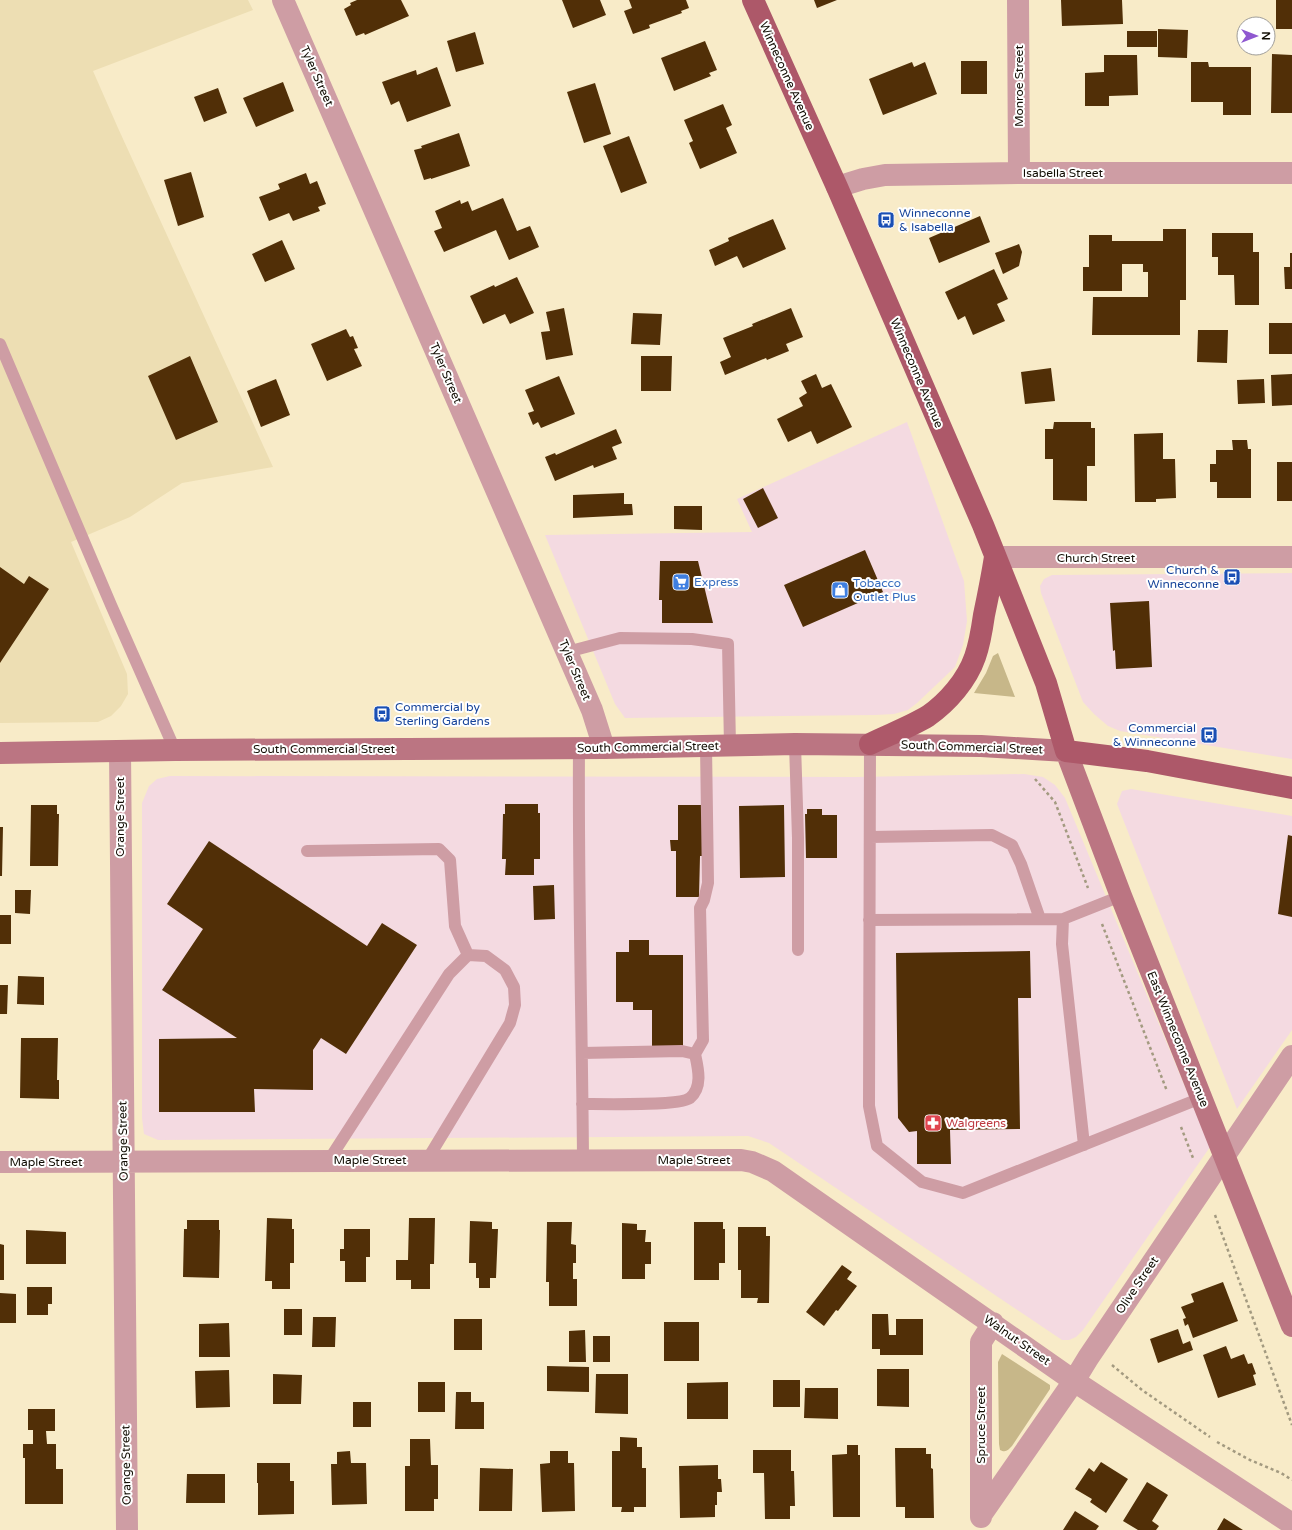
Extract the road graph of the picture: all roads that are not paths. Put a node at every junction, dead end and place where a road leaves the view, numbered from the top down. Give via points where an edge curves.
1 (283, 0) edge
2 (754, 0) edge
3 (1018, 0) edge
4 (1019, 173) junction
5 (1292, 173) edge
6 (837, 187) junction
7 (0, 344) edge
8 (996, 557) junction
9 (1292, 557) edge
10 (567, 652) junction
11 (795, 744) junction
12 (870, 744) junction
13 (706, 746) junction
14 (730, 746) junction
15 (579, 748) junction
16 (604, 748) junction
17 (175, 750) junction
18 (120, 751) junction
19 (1066, 751) junction
20 (0, 753) edge
21 (1292, 788) edge
22 (870, 837) junction
23 (307, 851) dead end
24 (1121, 896) junction
25 (1040, 919) junction
26 (1063, 919) junction
27 (869, 920) junction
28 (798, 950) dead end
29 (468, 955) junction
30 (582, 1053) junction
31 (695, 1054) junction
32 (1292, 1056) edge
33 (1201, 1098) junction
34 (582, 1104) junction
35 (1084, 1145) junction
36 (1224, 1156) junction
37 (583, 1159) junction
38 (329, 1160) junction
39 (427, 1160) junction
40 (741, 1160) joint
41 (0, 1162) edge
42 (123, 1162) junction
43 (993, 1323) junction
44 (1292, 1326) edge
45 (1074, 1381) junction
46 (981, 1522) edge
47 (1292, 1524) edge
48 (127, 1530) edge

1 - 10 street, Tyler Street
2 - 6 main road, Winneconne Avenue
3 - 4 street, Monroe Street
4 - 5 street, Isabella Street
4 - 6 street, Isabella Street via 885,175
6 - 8 main road, Winneconne Avenue
7 - 17 lane
8 - 9 street, Church Street
8 - 12 main road via 980,641 966,676 953,693 927,716
8 - 19 main road, Winneconne Avenue via 1046,683
10 - 14 lane via 620,638 692,639 728,644
10 - 16 street, Tyler Street via 592,710
11 - 12 main road, South Commercial Street
11 - 14 main road, South Commercial Street
11 - 28 lane
12 - 19 main road, South Commercial Street
12 - 22 lane
13 - 14 main road, South Commercial Street
13 - 16 main road, South Commercial Street
13 - 31 lane via 708,883 700,908 703,1040
15 - 16 main road, South Commercial Street
15 - 17 main road, South Commercial Street
15 - 30 lane via 578,860
17 - 18 main road, South Commercial Street
18 - 20 main road, South Commercial Street
18 - 42 street, Orange Street
19 - 21 main road, South Commercial Street via 1147,761
19 - 24 main road, East Winneconne Avenue
22 - 25 lane via 992,835 999,838 1012,845
22 - 27 lane
23 - 29 lane via 439,849 450,860 455,926
24 - 26 lane
24 - 33 main road, East Winneconne Avenue
25 - 26 lane
25 - 27 lane
26 - 35 lane via 1062,944
27 - 35 lane via 869,1106 876,1146 922,1182 963,1193
29 - 38 lane via 449,974
29 - 39 lane via 486,956 505,970 514,987 515,1005 510,1023
30 - 31 lane via 682,1051
30 - 34 lane
31 - 34 lane via 699,1071 698,1082 697,1088 689,1098 673,1103
32 - 36 street, Olive Street
33 - 35 lane
33 - 36 main road, East Winneconne Avenue
34 - 37 lane
36 - 44 main road, East Winneconne Avenue
36 - 45 street, Olive Street
37 - 39 street, Maple Street
37 - 40 street, Maple Street
38 - 39 street, Maple Street
38 - 42 street, Maple Street
40 - 43 street, Walnut Street via 773,1171
41 - 42 street, Maple Street
42 - 48 street, Orange Street
43 - 45 street, Walnut Street
43 - 46 street, Spruce Street via 981,1342
45 - 46 street, Olive Street
45 - 47 street, Walnut Street

